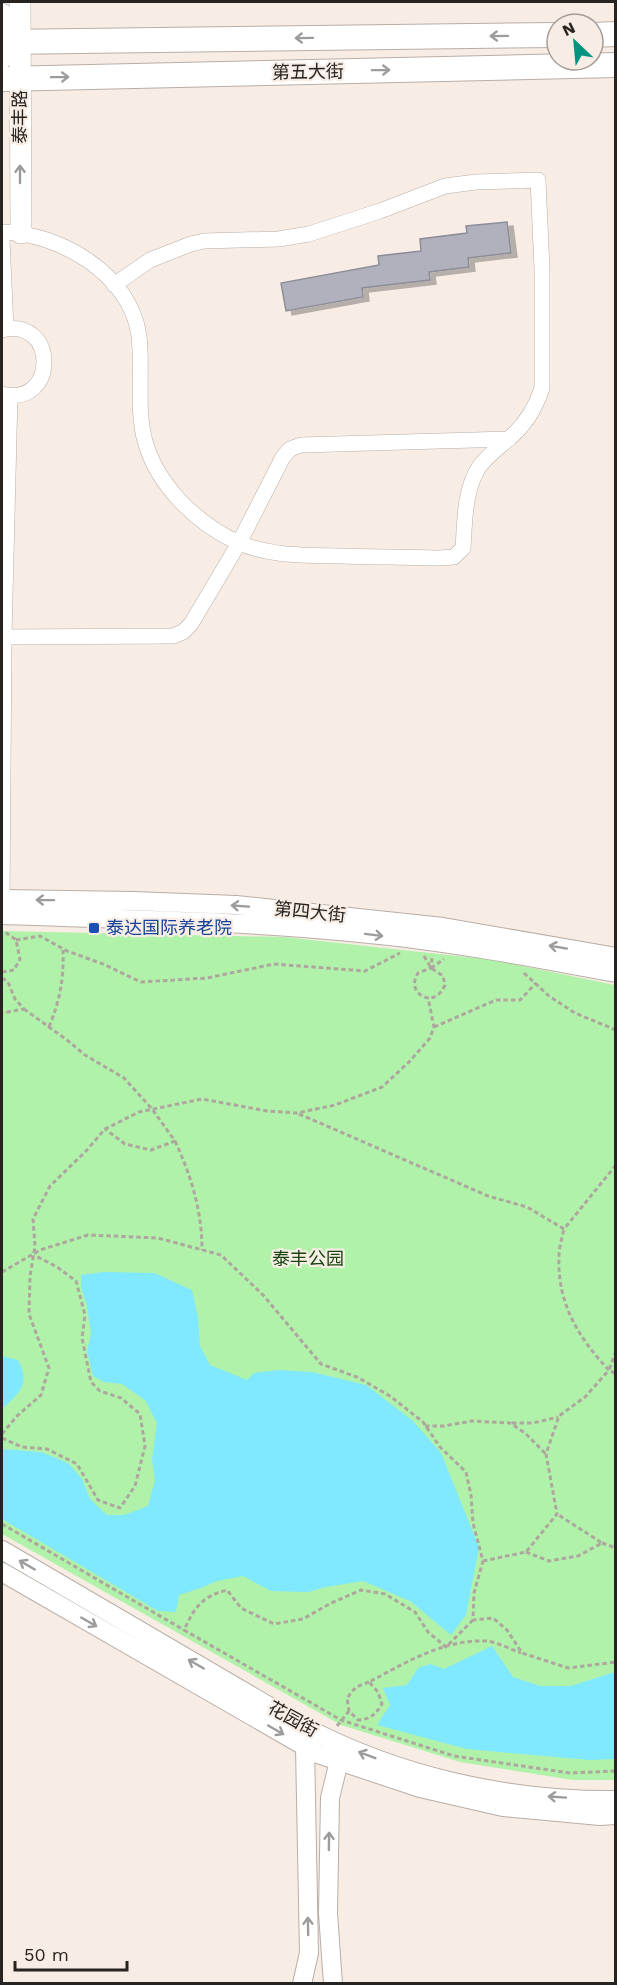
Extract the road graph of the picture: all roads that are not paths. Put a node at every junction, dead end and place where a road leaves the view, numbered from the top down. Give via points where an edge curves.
1 (20, 2) edge
2 (2, 14) edge
3 (545, 35) edge
4 (8, 42) edge
5 (2, 58) edge
6 (615, 65) edge
7 (11, 79) edge
8 (8, 235) edge
9 (114, 285) junction
10 (4, 330) edge
11 (6, 395) edge
12 (509, 440) junction
13 (238, 543) junction
14 (4, 637) junction
15 (2, 901) edge
16 (2, 915) edge
17 (615, 957) edge
18 (615, 973) edge
19 (2, 1550) edge
20 (2, 1572) edge
21 (305, 1747) junction
22 (339, 1761) junction
23 (615, 1800) edge
24 (615, 1815) edge
25 (302, 1983) edge
26 (333, 1983) edge

1 - 4 main road, 泰丰路
2 - 4 main road, 泰丰路
3 -> 4 main road, 第五大街
4 - 5 main road, 泰丰路
4 - 7 main road, 泰丰路
7 -> 6 main road, 第五大街
8 -> 7 main road, 泰丰路
8 - 9 street via 48,240 79,254
8 - 10 street
9 - 12 street via 150,260 191,244 309,234 445,186 538,180 542,388 532,412
9 - 13 street via 128,304 137,328 142,424 152,458 184,505 206,525
10 - 11 street via 32,335 45,357 44,370 35,386 25,393
11 - 14 street
12 - 13 street via 301,445 290,449
12 - 13 street via 480,465 466,505 463,548 454,556 278,554
13 - 14 street via 183,632 173,636
14 - 15 street
17 -> 15 street, 第四大街 via 443,927 236,905
16 -> 18 street, 第四大街 via 360,933 429,948
23 -> 19 street, 花园街 via 477,1787 428,1776 352,1749 301,1725
20 -> 21 street, 花园街
21 - 22 street, 花园街
25 -> 21 street via 309,1953
22 - 24 street, 花园街 via 420,1788 503,1807
26 -> 22 street via 328,1913 330,1798

